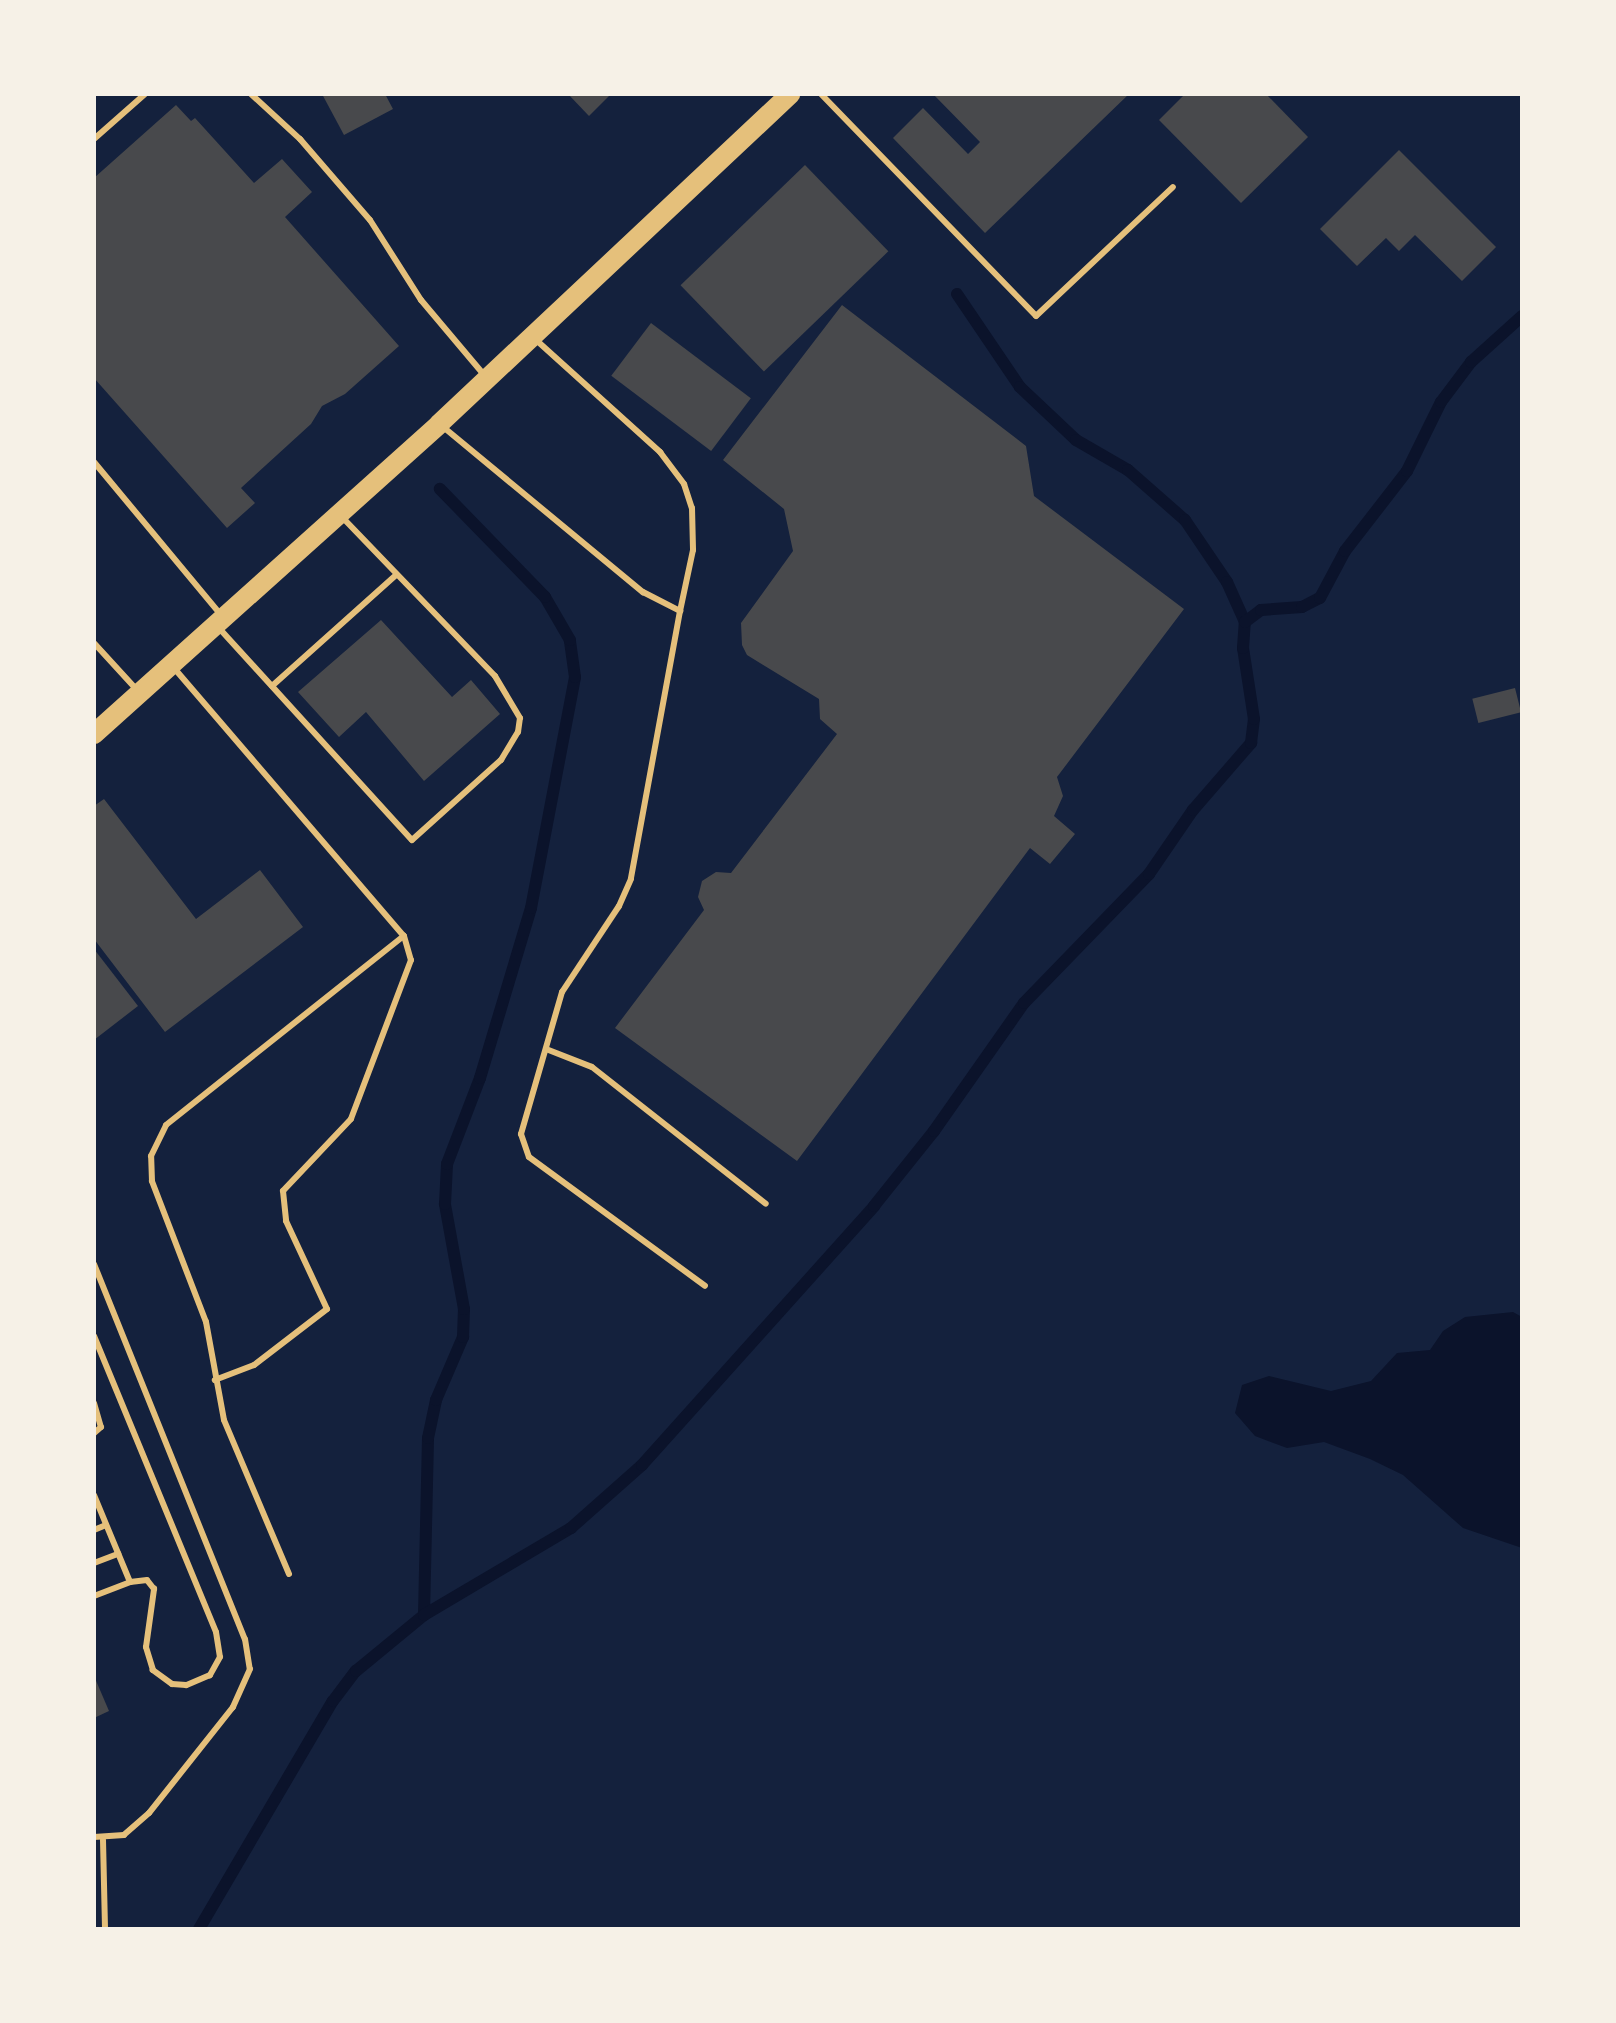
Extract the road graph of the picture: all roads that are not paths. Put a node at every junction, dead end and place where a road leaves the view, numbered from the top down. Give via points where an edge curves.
1 (145, 94) edge
2 (251, 94) edge
3 (791, 94) edge
4 (821, 94) edge
5 (94, 139) edge
6 (1173, 187) dead end
7 (533, 337) junction
8 (488, 379) junction
9 (439, 424) junction
10 (94, 462) edge
11 (339, 515) junction
12 (396, 575) junction
13 (680, 611) junction
14 (221, 622) junction
15 (94, 643) edge
16 (172, 666) junction
17 (272, 686) junction
18 (140, 694) junction
19 (94, 734) edge
20 (404, 936) junction
21 (546, 1049) junction
22 (766, 1204) dead end
23 (94, 1264) edge
24 (705, 1286) dead end
25 (94, 1336) edge
26 (215, 1380) junction
27 (94, 1403) edge
28 (94, 1433) edge
29 (94, 1497) edge
30 (106, 1525) junction
31 (94, 1530) edge
32 (118, 1554) junction
33 (94, 1563) edge
34 (289, 1574) dead end
35 (130, 1582) junction
36 (94, 1596) edge
37 (94, 1837) edge
38 (103, 1840) junction
39 (105, 1929) edge

1 - 5 lane
2 - 8 lane via 300,139 370,220 421,300
3 - 7 main road
4 - 6 lane via 1036,316
7 - 8 main road
7 - 13 lane via 660,452 684,484 692,508 693,550
8 - 9 main road
9 - 11 main road
9 - 13 lane via 643,592
10 - 14 lane
11 - 12 lane
11 - 14 main road
12 - 17 lane
12 - 17 lane via 495,676 520,718 515,740 501,760 421,832 412,840
13 - 21 lane via 631,879 619,906 568,978
14 - 16 main road
14 - 17 lane
15 - 18 lane
16 - 18 main road
16 - 20 lane
18 - 19 main road
20 - 26 lane via 410,970 351,1119 283,1191 286,1221 327,1309 254,1365
20 - 26 lane via 166,1125 153,1144 152,1181 206,1322
21 - 22 lane via 592,1067
21 - 24 lane via 521,1134 529,1157
23 - 38 lane via 245,1639 250,1669 240,1697 149,1813 124,1835
25 - 35 lane via 216,1632 220,1657 210,1675 186,1685 172,1684 153,1670 146,1647 154,1589 147,1580
26 - 34 lane via 224,1420
27 - 28 lane via 101,1427
29 - 30 lane
30 - 31 lane
30 - 32 lane
32 - 33 lane
32 - 35 lane
35 - 36 lane
37 - 38 lane
38 - 39 lane

